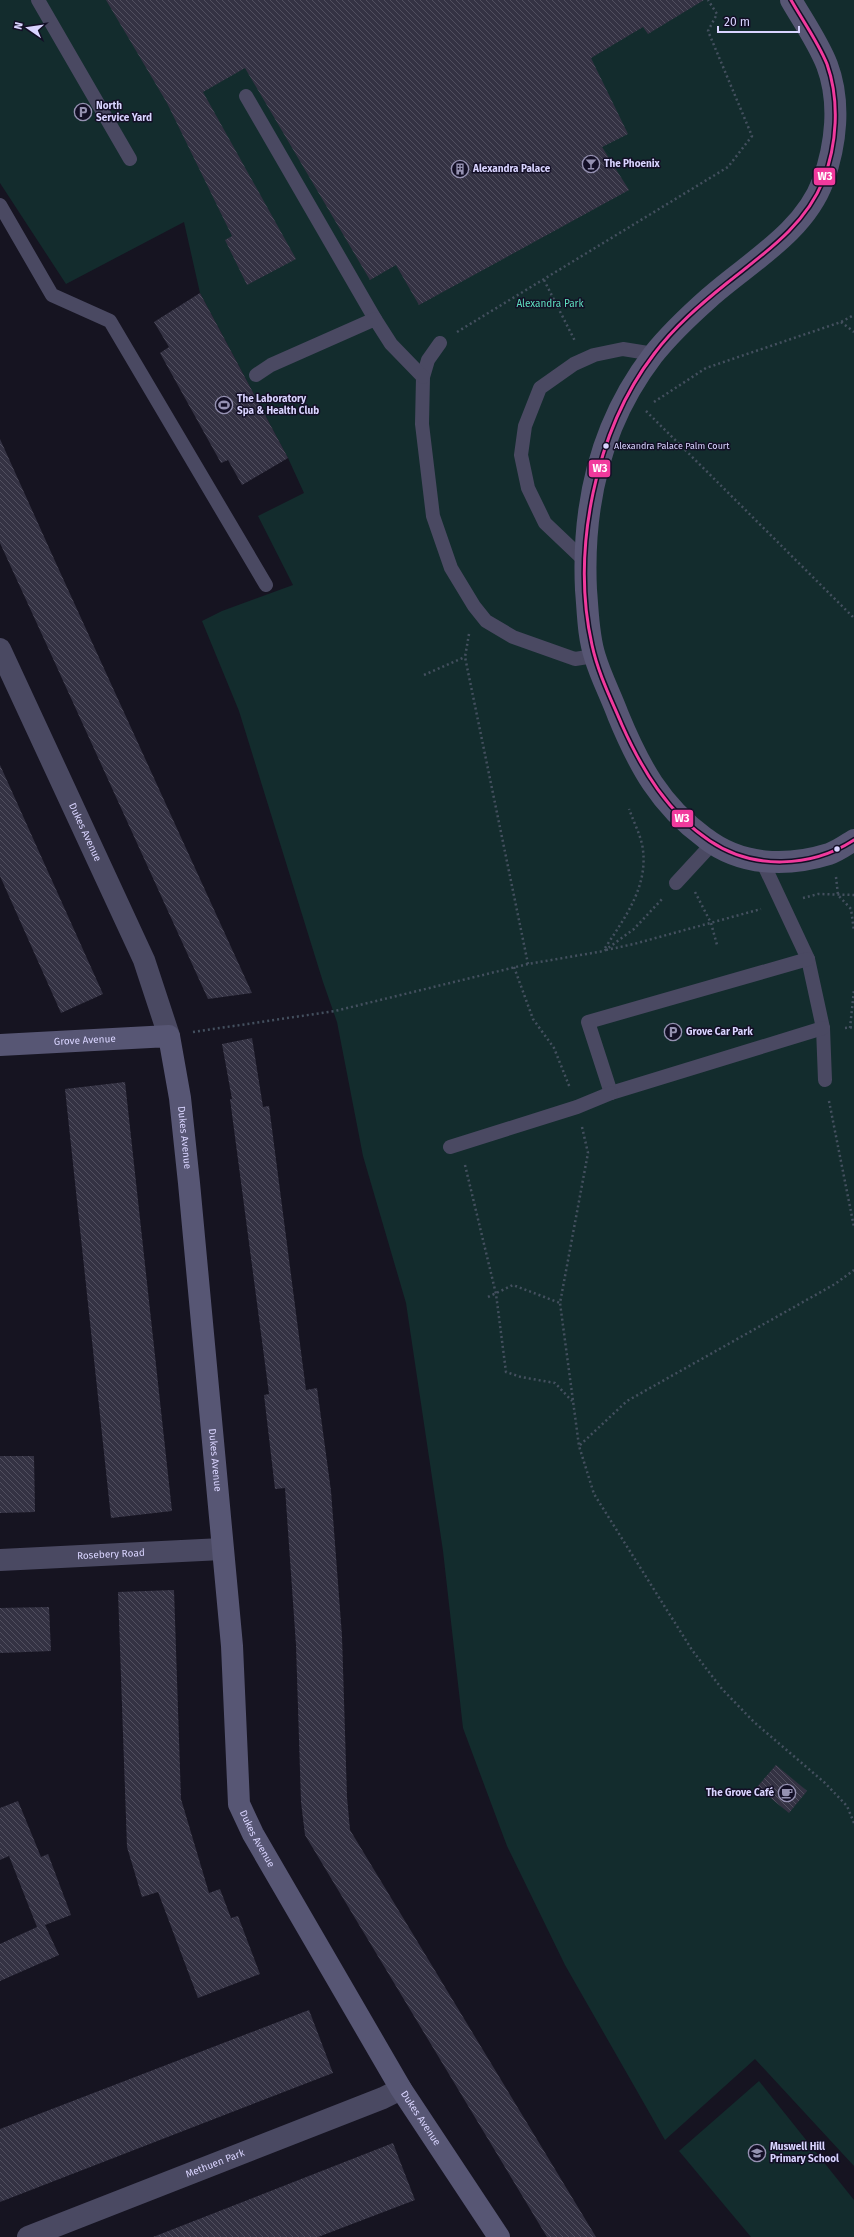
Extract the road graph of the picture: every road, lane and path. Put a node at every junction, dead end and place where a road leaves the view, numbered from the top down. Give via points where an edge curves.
1 (38, 0) edge
2 (708, 0) edge
3 (791, 0) edge
4 (246, 96) dead end
5 (130, 159) dead end
6 (0, 205) edge
7 (544, 280) junction
8 (854, 315) edge
9 (375, 319) junction
10 (841, 322) junction
11 (570, 331) dead end
12 (854, 332) edge
13 (440, 343) joint
14 (654, 354) junction
15 (256, 375) dead end
16 (423, 377) junction
17 (585, 561) junction
18 (266, 585) dead end
19 (474, 606) junction
20 (854, 618) edge
21 (0, 649) edge
22 (594, 656) junction
23 (465, 657) junction
24 (424, 675) dead end
25 (629, 809) dead end
26 (854, 840) edge
27 (712, 844) junction
28 (763, 863) junction
29 (676, 883) joint
30 (693, 888) dead end
31 (838, 895) junction
32 (854, 895) edge
33 (781, 903) junction
34 (711, 923) junction
35 (854, 931) edge
36 (717, 945) dead end
37 (604, 951) junction
38 (808, 959) junction
39 (528, 964) junction
40 (514, 967) junction
41 (854, 990) edge
42 (824, 1028) junction
43 (850, 1028) dead end
44 (169, 1036) junction
45 (0, 1045) edge
46 (825, 1080) joint
47 (611, 1093) junction
48 (577, 1107) junction
49 (455, 1145) joint
50 (854, 1227) edge
51 (854, 1270) edge
52 (496, 1294) junction
53 (488, 1297) dead end
54 (560, 1303) junction
55 (573, 1401) junction
56 (579, 1446) junction
57 (222, 1549) junction
58 (0, 1560) edge
59 (854, 1823) edge
60 (402, 2089) junction
61 (28, 2237) edge
62 (499, 2237) edge

1 - 5 lane
2 - 7 path via 717,14 708,31 752,136 728,167
3 - 14 street via 827,65 835,97 834,138 822,184 801,219 770,249 708,298
4 - 9 lane
6 - 18 lane via 52,295 110,321
7 - 11 path
7 - 13 path
8 - 10 path
9 - 15 lane via 271,365
9 - 16 lane via 391,344
10 - 12 path
10 - 20 path via 706,368 643,409
13 - 16 lane via 428,360
14 - 17 street via 629,392 604,444 593,481 586,527
14 - 17 lane via 623,349 594,355 574,364 540,388 525,426 521,455 528,488 545,523
16 - 19 lane via 422,424 433,516 451,568
17 - 22 street
19 - 22 lane via 486,621 513,637 575,659
19 - 23 path
21 - 44 street, Dukes Avenue via 144,960
22 - 27 street via 645,774 659,795 687,825
23 - 24 path
23 - 39 path
25 - 37 path via 642,843 644,864 639,891
26 - 28 street via 832,853 797,861
27 - 28 street via 737,856
27 - 29 lane
28 - 33 lane
29 - 37 path via 634,929
30 - 34 path
31 - 32 path
31 - 33 path via 818,894
31 - 35 path via 851,909
33 - 34 path
33 - 38 lane
34 - 36 path
34 - 37 path
37 - 39 path
38 - 42 lane
38 - 47 lane via 588,1022
39 - 40 path
40 - 44 path via 335,1011
40 - 48 path via 533,1019 554,1048
41 - 43 path
42 - 46 lane
42 - 47 lane
44 - 45 street, Grove Avenue
44 - 57 street, Dukes Avenue via 180,1098 189,1183
46 - 50 path
47 - 48 lane
48 - 49 lane
48 - 54 path via 588,1153
49 - 52 path
51 - 56 path via 835,1284 627,1401
52 - 53 path
52 - 54 path via 513,1285
52 - 55 path via 506,1372 555,1383
54 - 55 path
55 - 56 path
56 - 59 path via 594,1494 692,1650 722,1689 754,1722 826,1783 847,1806
57 - 58 street, Rosebery Road
57 - 60 street, Dukes Avenue via 232,1646 239,1804 253,1834
60 - 61 street, Methuen Park
60 - 62 street, Dukes Avenue

